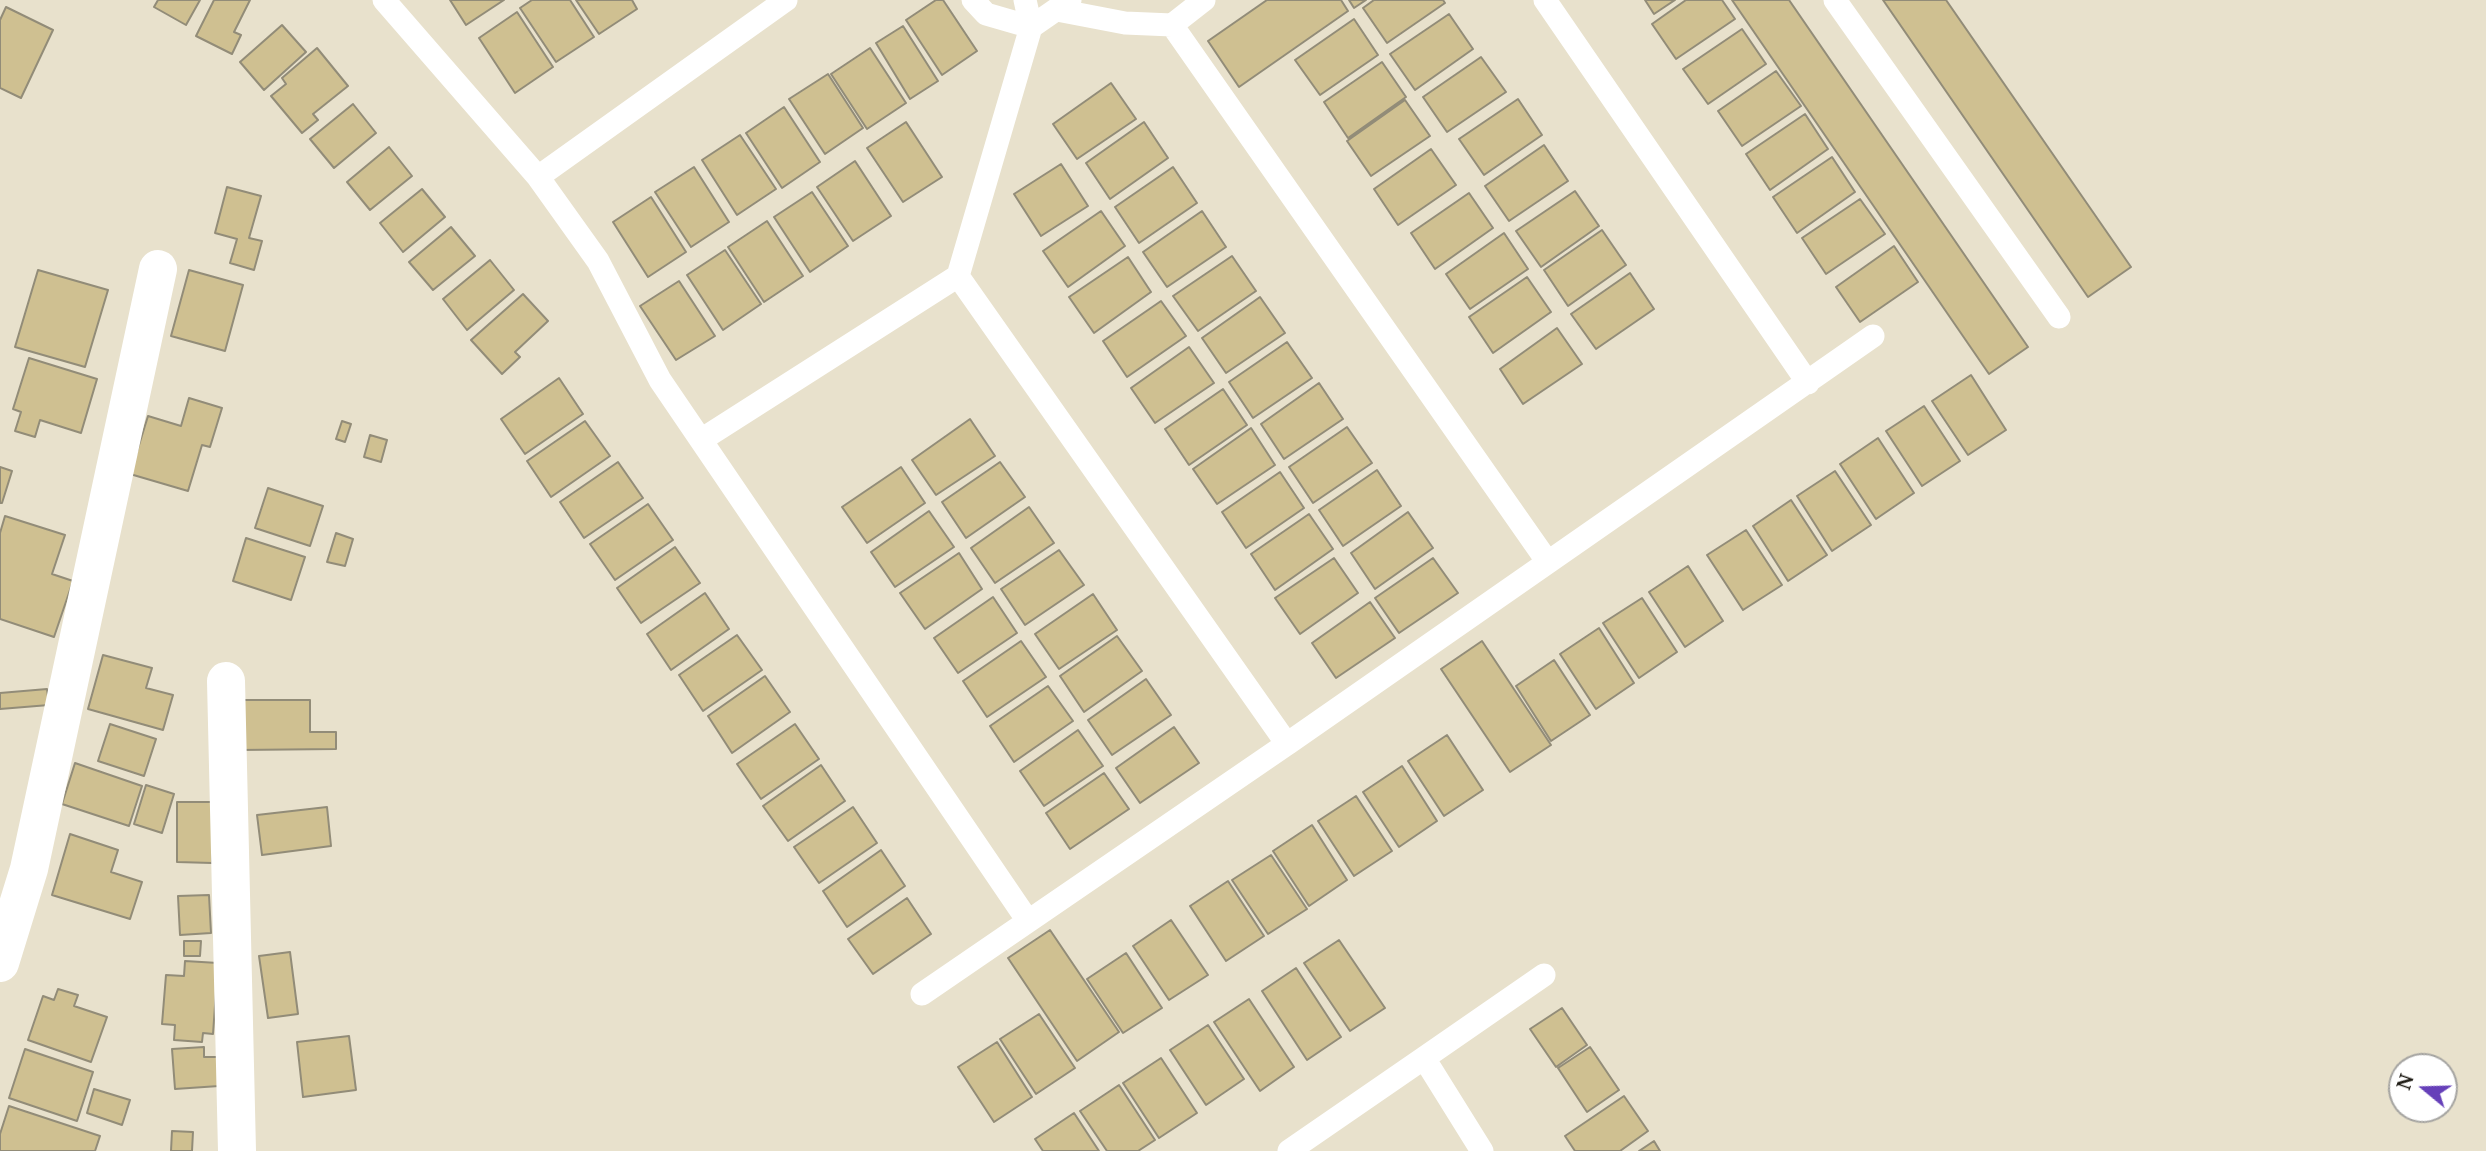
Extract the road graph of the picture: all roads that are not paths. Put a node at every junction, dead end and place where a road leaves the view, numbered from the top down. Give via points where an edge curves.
1 (384, 0) edge
2 (786, 0) edge
3 (973, 0) edge
4 (1025, 0) edge
5 (1204, 0) edge
6 (1545, 0) edge
7 (1835, 0) edge
8 (1064, 5) edge
9 (1172, 25) junction
10 (1031, 27) junction
11 (538, 177) junction
12 (158, 269) dead end
13 (958, 276) junction
14 (2059, 317) dead end
15 (1873, 336) dead end
16 (1808, 383) junction
17 (701, 440) junction
18 (1547, 561) junction
19 (226, 681) dead end
20 (1287, 744) junction
21 (1028, 921) junction
22 (0, 963) edge
23 (1544, 975) dead end
24 (922, 994) dead end
25 (1424, 1058) junction
26 (237, 1151) edge
27 (1289, 1151) edge
28 (1482, 1151) edge

1 - 11 lane
2 - 11 lane
3 - 10 lane via 986,14
4 - 10 lane
5 - 9 lane
6 - 16 lane
7 - 14 lane
8 - 9 lane via 1125,23
8 - 10 lane
9 - 18 lane
10 - 13 lane
11 - 17 lane via 598,261 660,380
12 - 22 street via 29,869
13 - 17 lane
13 - 20 lane
15 - 16 lane
16 - 18 lane
17 - 21 lane
18 - 20 lane
19 - 26 street
20 - 21 lane
21 - 24 lane
23 - 25 lane
25 - 27 lane
25 - 28 lane

